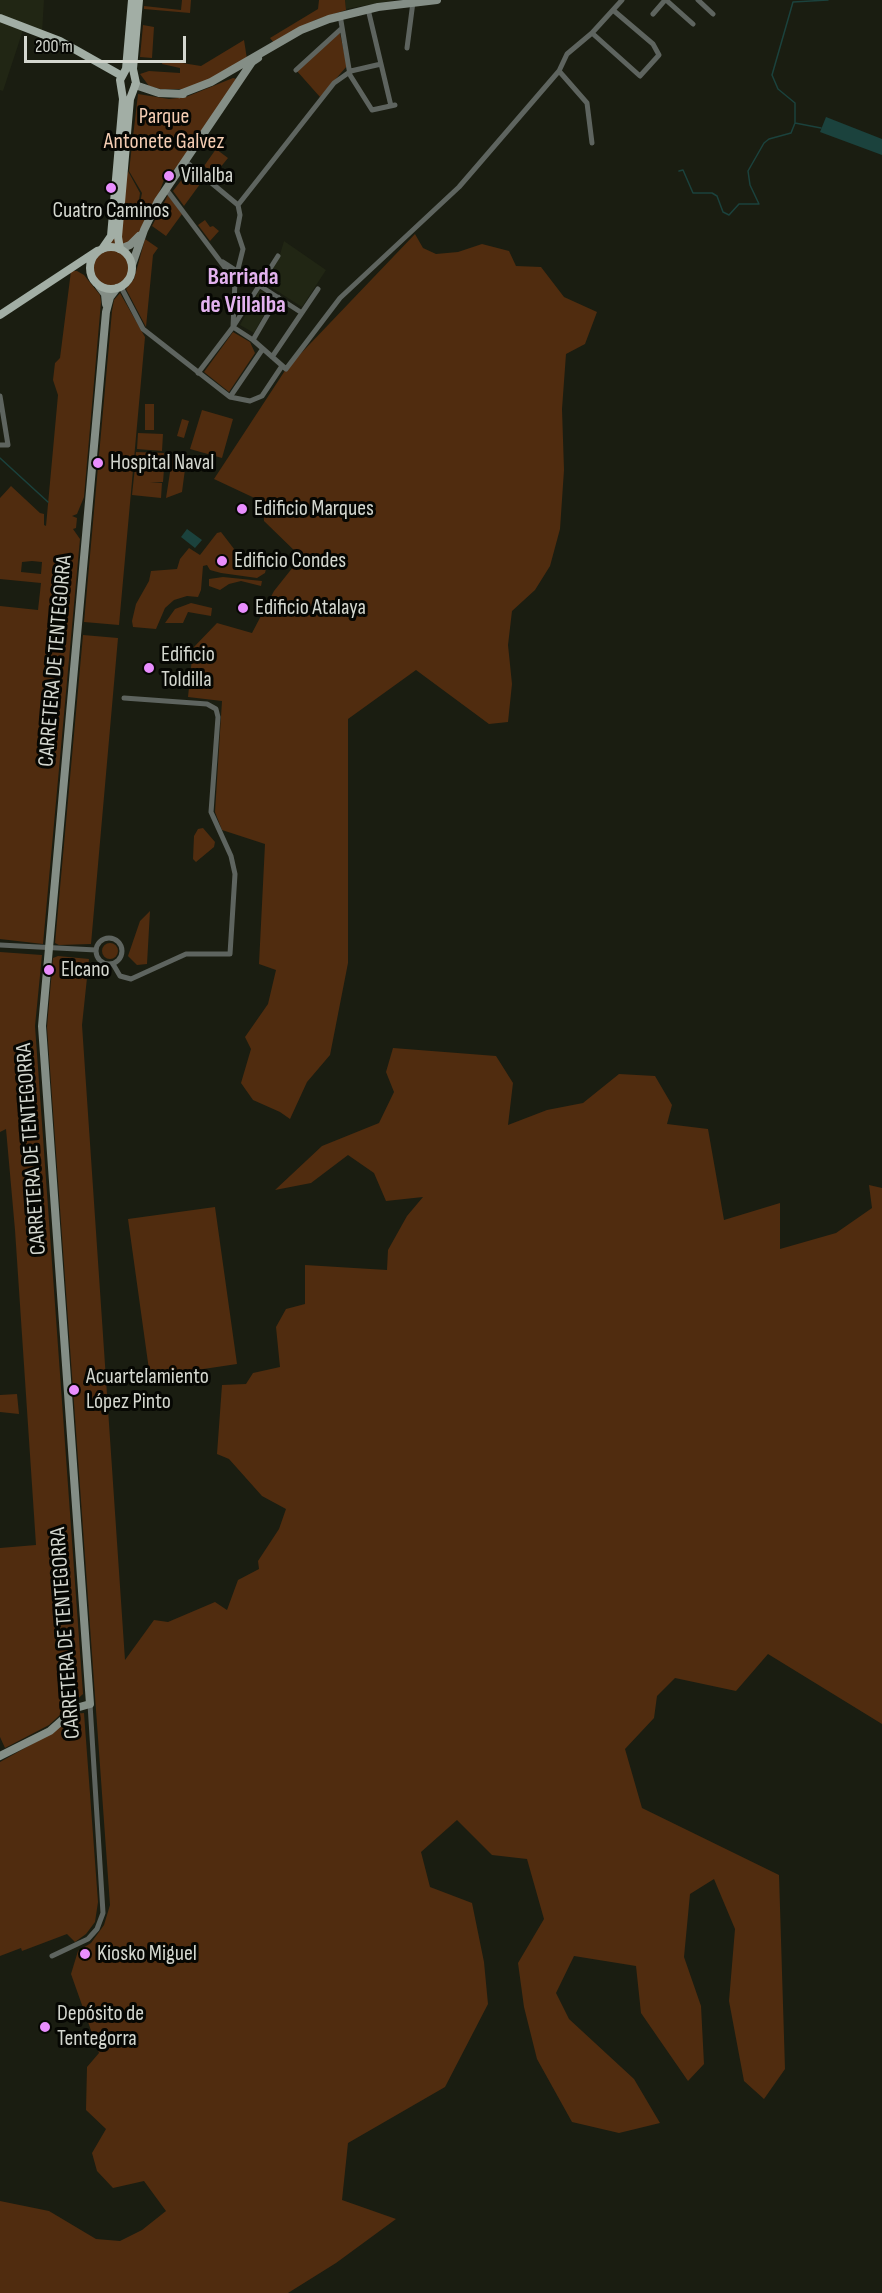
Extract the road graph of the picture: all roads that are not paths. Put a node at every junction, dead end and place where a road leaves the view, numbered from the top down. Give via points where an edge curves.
1 (132, 0) edge
2 (139, 0) edge
3 (436, 0) edge
4 (621, 0) edge
5 (665, 0) edge
6 (698, 0) edge
7 (413, 2) junction
8 (368, 9) junction
9 (613, 10) junction
10 (653, 14) dead end
11 (713, 14) dead end
12 (340, 15) junction
13 (0, 18) edge
14 (318, 23) junction
15 (693, 24) dead end
16 (342, 28) junction
17 (592, 33) junction
18 (278, 43) junction
19 (407, 48) dead end
20 (381, 64) junction
21 (251, 65) junction
22 (296, 70) dead end
23 (351, 70) junction
24 (559, 71) junction
25 (233, 75) junction
26 (122, 76) junction
27 (240, 82) junction
28 (135, 83) junction
29 (121, 86) junction
30 (180, 94) junction
31 (592, 143) dead end
32 (185, 161) junction
33 (166, 189) junction
34 (238, 205) junction
35 (144, 230) junction
36 (101, 249) junction
37 (120, 249) junction
38 (278, 256) dead end
39 (219, 259) junction
40 (132, 265) junction
41 (64, 271) junction
42 (237, 271) junction
43 (91, 274) junction
44 (236, 281) junction
45 (258, 284) junction
46 (99, 286) junction
47 (119, 288) junction
48 (318, 289) dead end
49 (278, 297) junction
50 (106, 312) junction
51 (302, 314) junction
52 (0, 315) edge
53 (233, 327) junction
54 (253, 340) junction
55 (262, 350) junction
56 (272, 357) junction
57 (284, 367) junction
58 (198, 372) junction
59 (0, 396) edge
60 (230, 397) junction
61 (0, 444) edge
62 (124, 698) dead end
63 (0, 945) edge
64 (48, 950) junction
65 (95, 952) junction
66 (113, 964) junction
67 (90, 1704) junction
68 (0, 1756) edge
69 (52, 1956) dead end

1 - 26 main road via 126,69
2 - 28 main road
3 - 7 main road
4 - 9 street
5 - 10 street
5 - 15 street
6 - 11 street
7 - 8 main road
7 - 19 street
8 - 12 main road
8 - 20 street
9 - 17 street
9 - 17 street via 653,44 660,55 640,76
12 - 14 main road
12 - 16 street
13 - 26 main road via 60,41
14 - 18 main road
14 - 21 main road
16 - 22 street
16 - 23 street
17 - 24 street via 567,54
18 - 21 main road
18 - 30 main road via 204,86
20 - 23 street
20 - 23 street via 393,106 372,110 350,75
21 - 25 main road
21 - 27 main road
23 - 34 street via 328,90
24 - 31 street via 586,103
24 - 57 street via 459,187 340,298
25 - 27 main road
25 - 30 main road via 201,91
26 - 28 main road via 129,74
26 - 29 main road
27 - 32 main road
28 - 29 main road via 128,90
28 - 30 main road via 159,93
28 - 37 main road via 121,202
29 - 36 main road via 111,236
32 - 33 main road
32 - 34 street
33 - 35 main road
33 - 39 street
34 - 42 street via 237,231 243,249
35 - 37 main road
35 - 40 main road
36 - 37 main road
36 - 41 main road
36 - 43 main road via 92,260
37 - 40 main road
38 - 45 street
39 - 42 street
39 - 44 street
40 - 47 main road via 130,278
41 - 43 main road via 78,266
41 - 52 main road
42 - 44 street
42 - 45 street
43 - 46 main road
44 - 53 street
45 - 49 street
45 - 53 street
46 - 47 main road
46 - 50 main road, CARRETERA DE TENTEGORRA via 106,297
47 - 50 main road, CARRETERA DE TENTEGORRA via 110,297
47 - 58 street via 143,329
48 - 51 street
49 - 51 street
49 - 54 street
50 - 64 main road, CARRETERA DE TENTEGORRA
51 - 56 street
53 - 54 street
53 - 58 street
54 - 55 street
55 - 56 street
55 - 60 street
56 - 57 street
57 - 60 street via 262,396 250,401
58 - 60 street
59 - 61 street via 8,445
62 - 66 street via 207,704 216,709 211,812 235,874 230,954 186,954 131,979 120,976
63 - 64 street
64 - 65 street
64 - 67 main road, CARRETERA DE TENTEGORRA via 42,1039
65 - 66 street via 102,962
65 - 66 street via 105,939 118,941 122,954
67 - 68 main road via 76,1708 50,1731
67 - 69 street, CARRETERA DE TENTEGORRA via 103,1912 97,1929 88,1939

